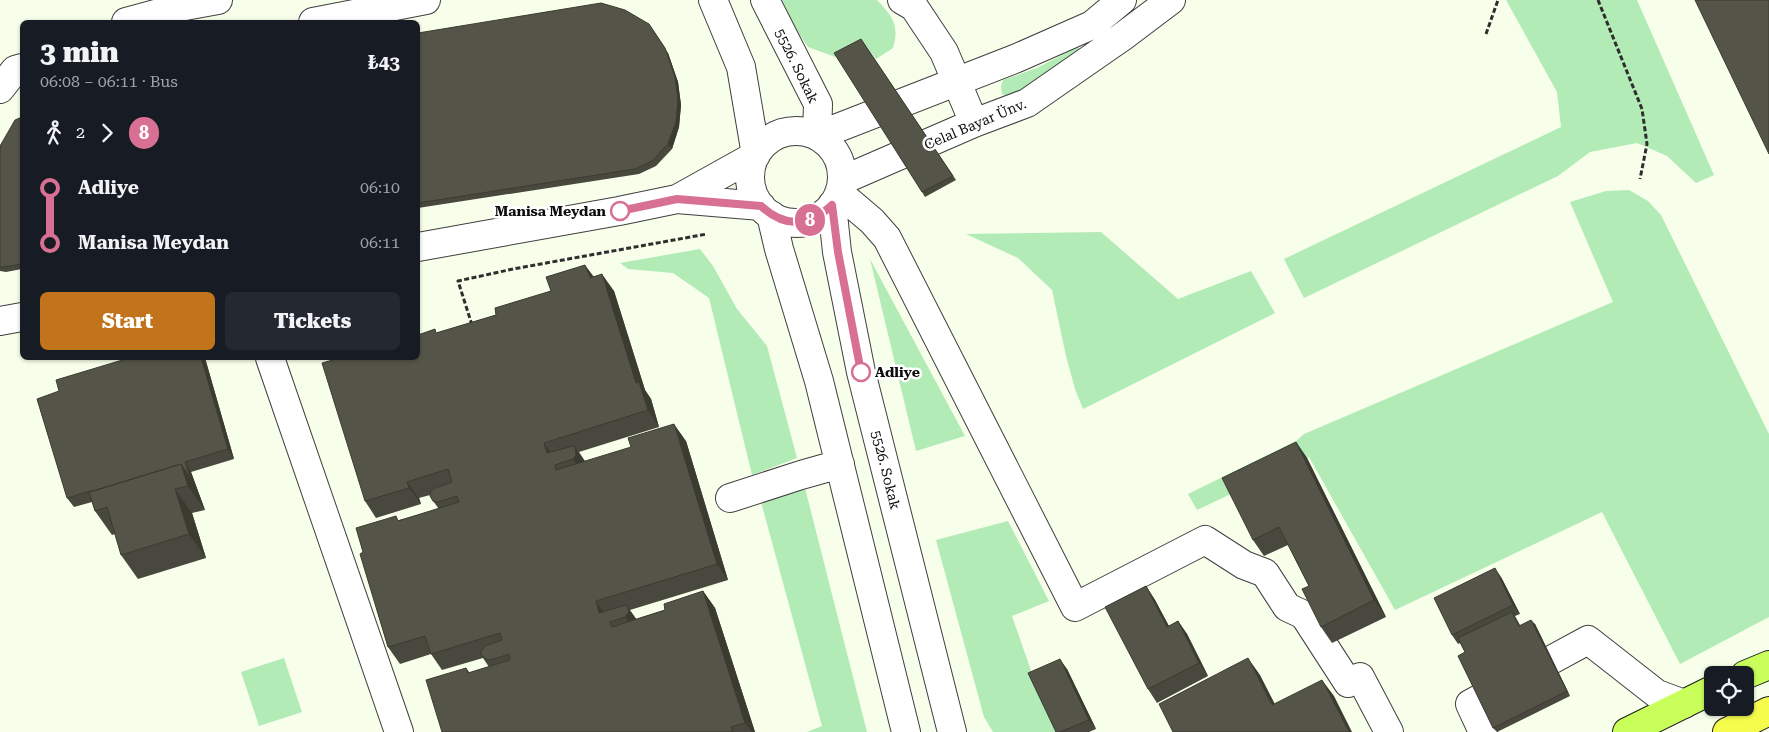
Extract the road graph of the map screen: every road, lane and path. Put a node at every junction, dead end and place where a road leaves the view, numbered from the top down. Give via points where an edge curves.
1 (218, 0) edge
2 (426, 0) edge
3 (713, 0) edge
4 (765, 0) edge
5 (1122, 0) edge
6 (1171, 0) edge
7 (1498, 0) edge
8 (1598, 0) edge
9 (911, 2) edge
10 (133, 20) edge
11 (323, 20) edge
12 (1486, 34) dead end
13 (20, 69) edge
14 (956, 82) junction
15 (0, 89) edge
16 (20, 92) edge
17 (0, 96) edge
18 (974, 123) junction
19 (817, 136) junction
20 (756, 154) junction
21 (1640, 178) dead end
22 (838, 193) junction
23 (677, 199) junction
24 (766, 210) junction
25 (707, 234) dead end
26 (420, 247) edge
27 (20, 317) edge
28 (0, 321) edge
29 (474, 332) edge
30 (271, 360) edge
31 (840, 464) junction
32 (730, 498) dead end
33 (1704, 694) edge
34 (1684, 704) junction
35 (1769, 711) edge
36 (399, 732) edge
37 (906, 732) edge
38 (952, 732) edge
39 (1389, 732) edge
40 (1482, 732) edge
41 (1627, 732) edge
42 (1727, 732) edge

1 - 10 street
2 - 11 street
3 - 20 street via 741,67
4 - 19 street, 5526. Sokak via 818,104
5 - 14 street via 1092,25
6 - 18 street, Celal Bayar Ünv. via 1027,103
7 - 12 path
8 - 21 path via 1642,109 1647,144
9 - 14 street via 944,52
13 - 15 street via 15,70
14 - 18 street
14 - 19 street
16 - 17 street
18 - 22 street, Celal Bayar Ünv.
19 - 20 street via 804,131 776,135
19 - 22 street via 828,143 841,167
20 - 23 street
20 - 24 street via 750,181 754,194
22 - 24 street via 822,214 810,220 783,221
22 - 38 street, 5526. Sokak via 838,252 861,372
22 - 39 street via 872,220 887,238 1074,607 1205,540 1244,565 1265,573 1287,607 1304,615 1348,683 1360,677
23 - 24 street
23 - 26 street
24 - 31 street via 819,381
25 - 29 path via 458,281
27 - 28 street
30 - 36 street
31 - 32 street
31 - 37 street
33 - 34 main road
34 - 40 street via 1657,694 1588,640 1470,704
34 - 41 main road
35 - 42 highway

